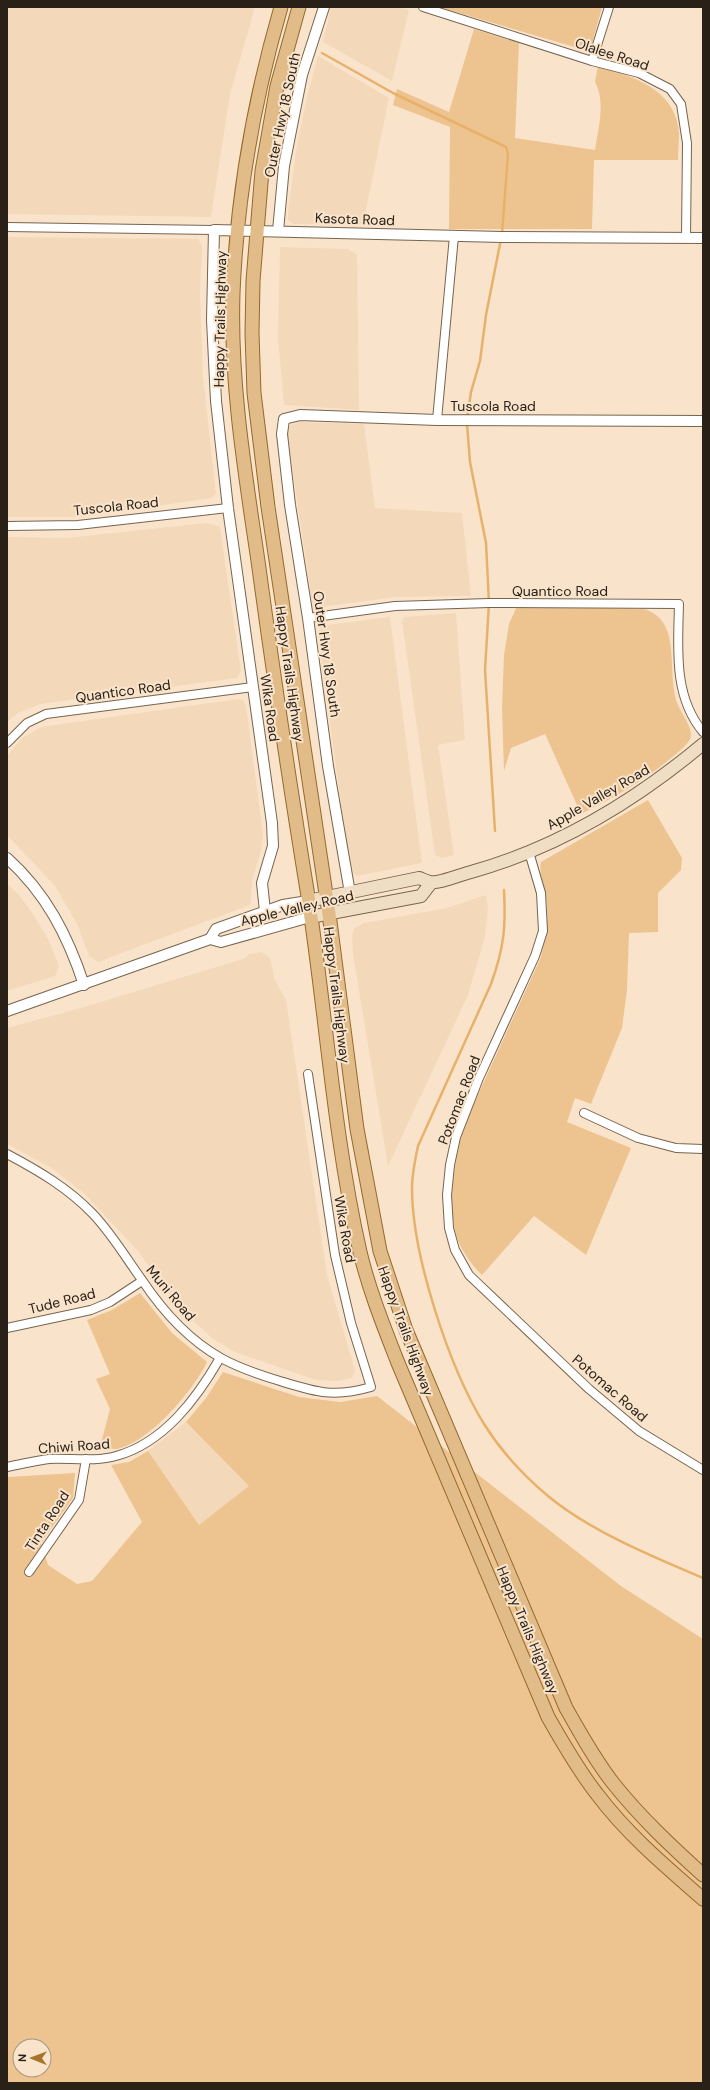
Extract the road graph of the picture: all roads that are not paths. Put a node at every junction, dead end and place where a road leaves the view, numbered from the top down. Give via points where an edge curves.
1 (281, 7) edge
2 (299, 7) edge
3 (324, 7) edge
4 (423, 7) edge
5 (609, 7) edge
6 (592, 61) junction
7 (7, 227) edge
8 (214, 230) junction
9 (238, 230) junction
10 (256, 230) junction
11 (278, 231) junction
12 (454, 236) junction
13 (686, 237) junction
14 (703, 238) edge
15 (284, 419) joint
16 (436, 420) junction
17 (703, 421) edge
18 (228, 508) junction
19 (7, 526) edge
20 (308, 618) junction
21 (253, 687) junction
22 (703, 732) edge
23 (7, 743) edge
24 (703, 744) edge
25 (529, 852) junction
26 (7, 858) edge
27 (431, 883) junction
28 (350, 893) junction
29 (326, 897) junction
30 (308, 900) junction
31 (265, 911) junction
32 (329, 914) junction
33 (310, 917) junction
34 (210, 939) junction
35 (84, 985) junction
36 (7, 1011) edge
37 (308, 1074) dead end
38 (584, 1113) dead end
39 (703, 1149) edge
40 (7, 1154) edge
41 (142, 1281) junction
42 (7, 1328) edge
43 (220, 1358) junction
44 (371, 1387) joint
45 (86, 1459) junction
46 (7, 1467) edge
47 (703, 1470) edge
48 (29, 1572) dead end
49 (703, 1875) edge
50 (703, 1899) edge

1 - 9 main road, Happy Trails Highway via 266,58 253,120
2 - 10 main road, Happy Trails Highway via 270,118
3 - 11 street, Outer Hwy 18 South via 302,75 284,166
4 - 6 street, Olalee Road
5 - 6 street
6 - 13 street, Olalee Road via 639,73 670,89 681,104 686,143
7 - 8 street, Kasota Road
8 - 9 street, Kasota Road
8 - 18 street, Wika Road via 213,358
9 - 10 street, Kasota Road
9 - 30 main road, Happy Trails Highway via 234,293 235,393
10 - 11 street, Kasota Road
10 - 29 main road, Happy Trails Highway via 252,333 255,401 271,530
11 - 12 street, Kasota Road
12 - 13 street, Kasota Road
12 - 16 street
13 - 14 street, Kasota Road
15 - 16 street, Tuscola Road via 300,415
15 - 20 street, Outer Hwy 18 South via 282,434 289,497
16 - 17 street, Tuscola Road
18 - 19 street, Tuscola Road via 78,525
18 - 21 street, Wika Road
20 - 22 street, Quantico Road via 395,606 488,603 679,604 678,657 681,691 690,715
20 - 28 street, Outer Hwy 18 South via 338,831
21 - 23 street, Quantico Road via 46,714 27,722
21 - 31 street, Wika Road via 272,823 273,846 262,883
24 - 25 main road, Apple Valley Road via 669,772 624,802 581,827
25 - 27 main road, Apple Valley Road via 501,863
25 - 47 street, Potomac Road via 541,893 543,931 535,956 479,1078 456,1137 447,1195 449,1228 455,1250 469,1275 588,1389 639,1431
26 - 35 street via 28,877 45,900 63,930
27 - 28 main road, Apple Valley Road via 418,878
27 - 32 main road, Apple Valley Road via 421,896
28 - 29 main road, Apple Valley Road
29 - 30 main road, Apple Valley Road
29 - 32 main road, Happy Trails Highway
30 - 31 street, Apple Valley Road
30 - 33 main road, Happy Trails Highway
31 - 34 street, Apple Valley Road via 216,929
32 - 33 main road, Apple Valley Road
32 - 49 main road, Happy Trails Highway via 363,1166 380,1251 416,1357 566,1708 583,1739 612,1782 668,1843
33 - 34 street, Apple Valley Road via 220,942
33 - 50 main road, Happy Trails Highway via 345,1176 361,1256 398,1363 541,1700 566,1749 596,1794 624,1826 655,1858
34 - 35 street, Apple Valley Road
35 - 36 street, Apple Valley Road
37 - 44 street, Wika Road via 335,1256 350,1323
38 - 39 street via 638,1138 676,1148
40 - 41 street, Muni Road via 42,1172 82,1203 116,1242
41 - 42 street, Tude Road via 110,1302 91,1310
41 - 43 street, Muni Road via 169,1315
43 - 44 street, Muni Road via 314,1391 350,1393
43 - 45 street, Chiwi Road via 201,1391 161,1432 142,1446 116,1457
45 - 46 street, Chiwi Road via 49,1460
45 - 48 street, Tinta Road via 79,1500

